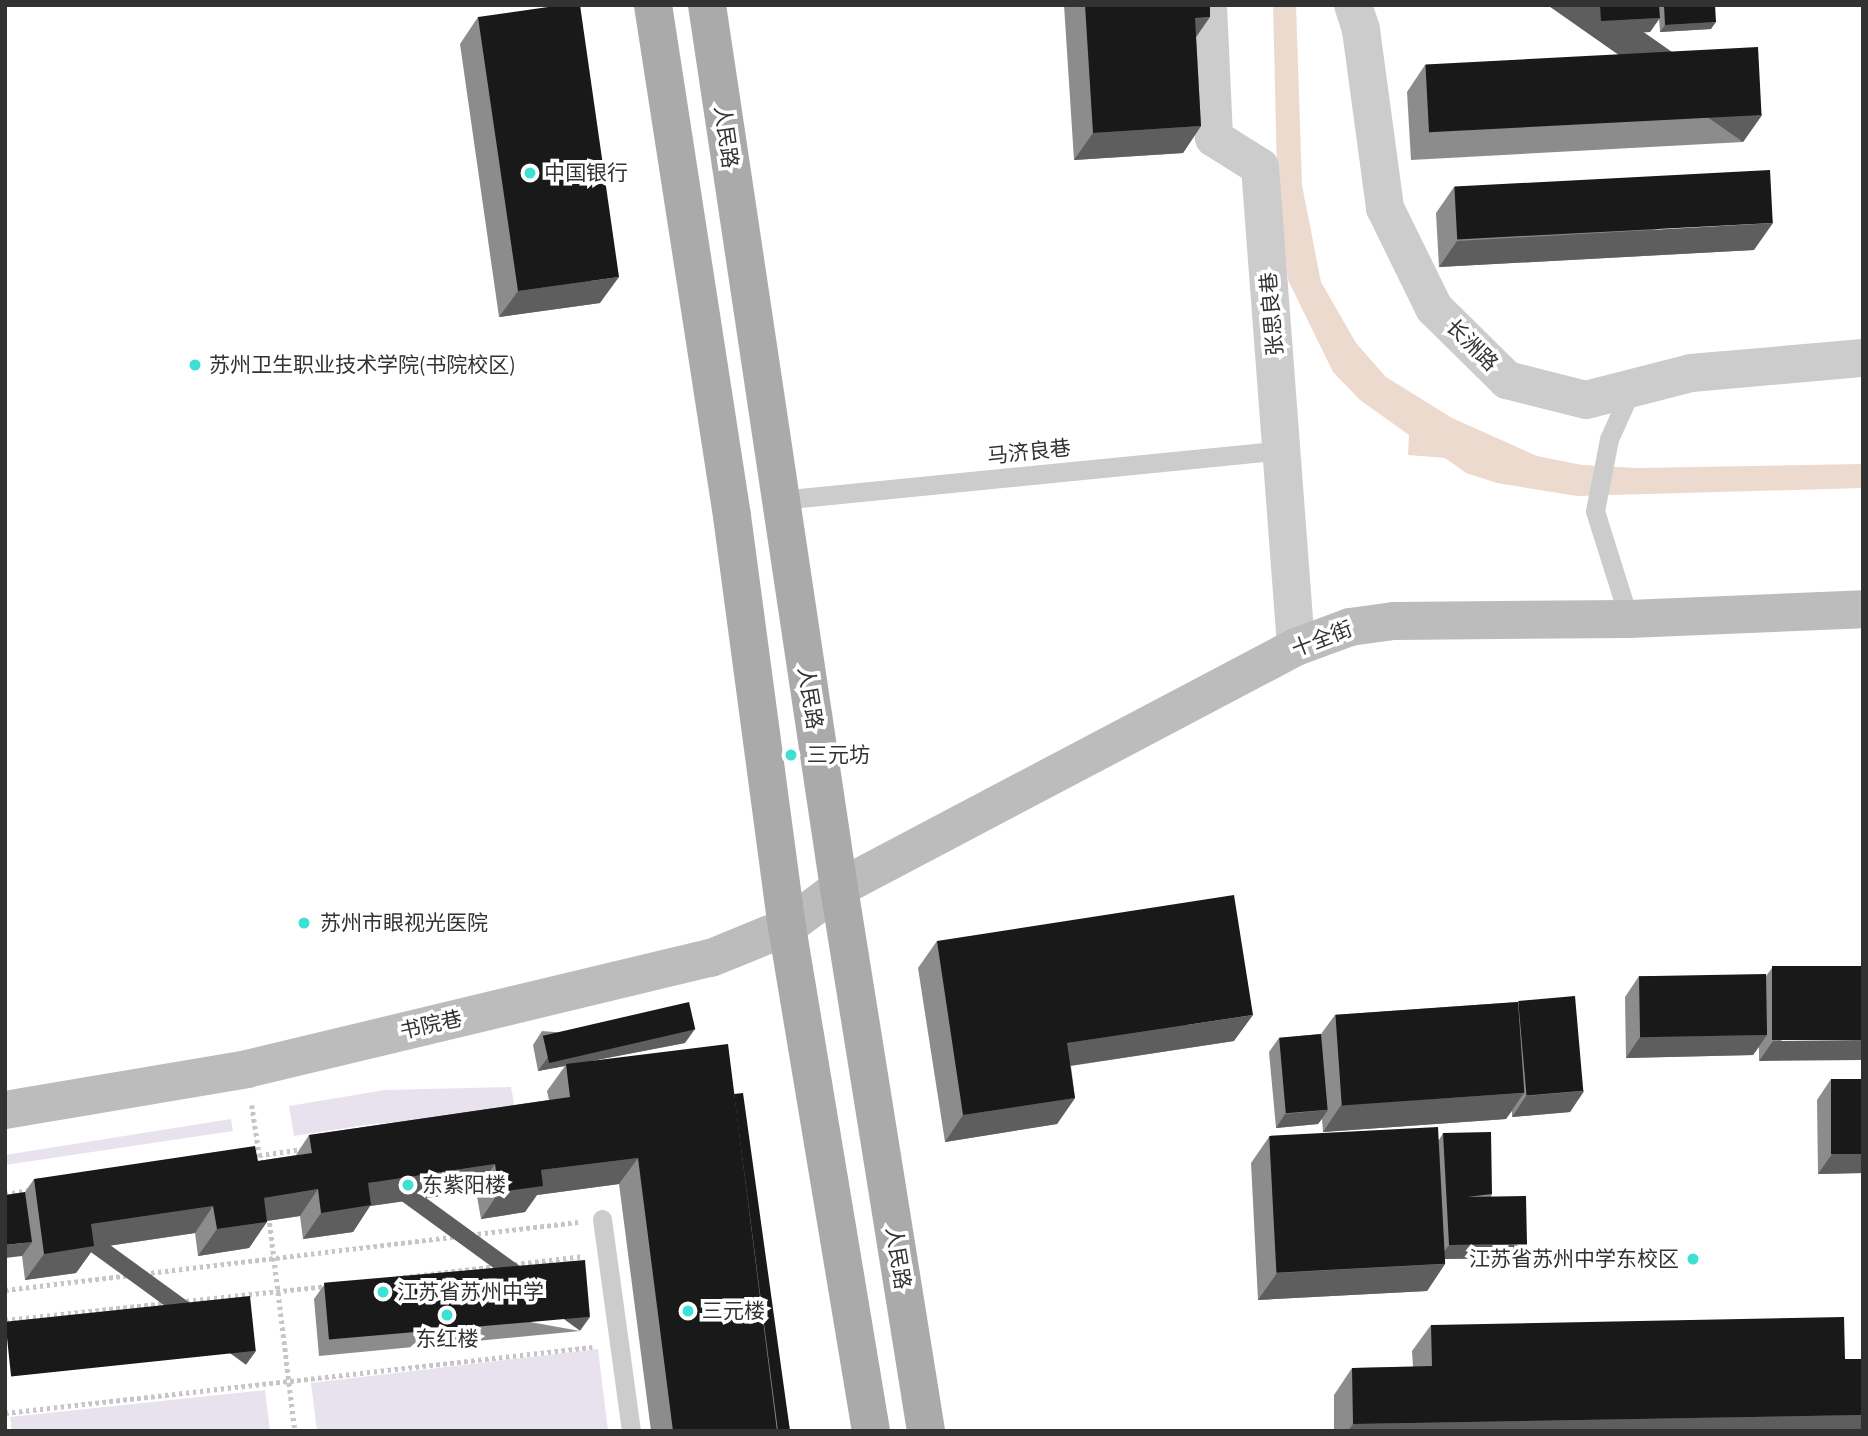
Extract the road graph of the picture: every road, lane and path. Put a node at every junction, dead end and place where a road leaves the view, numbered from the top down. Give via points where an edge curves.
1 (653, 5) edge
2 (707, 5) edge
3 (1208, 5) edge
4 (1353, 5) edge
5 (1863, 358) edge
6 (1632, 388) junction
7 (1284, 450) junction
8 (779, 500) junction
9 (1863, 609) edge
10 (1629, 619) junction
11 (1296, 647) junction
12 (839, 888) junction
13 (787, 927) junction
14 (247, 1069) junction
15 (5, 1110) edge
16 (313, 1148) edge
17 (260, 1155) junction
18 (246, 1157) edge
19 (262, 1168) edge
20 (32, 1190) edge
21 (5, 1194) edge
22 (267, 1208) edge
23 (602, 1219) joint
24 (607, 1254) junction
25 (275, 1260) junction
26 (388, 1279) edge
27 (334, 1285) edge
28 (5, 1290) edge
29 (279, 1291) junction
30 (5, 1320) edge
31 (619, 1344) junction
32 (289, 1381) junction
33 (5, 1413) edge
34 (295, 1431) edge
35 (631, 1431) edge
36 (871, 1431) edge
37 (926, 1431) edge

1 - 13 main road via 732,516
2 - 8 main road, 人民路
3 - 7 street, 张思良巷 via 1214,138 1260,167
4 - 6 street, 长洲路 via 1362,30 1385,208 1434,308 1507,380 1586,400
5 - 6 street, 长洲路 via 1691,373
6 - 10 lane via 1609,439 1595,511
7 - 8 lane, 马济良巷
7 - 11 street, 张思良巷
8 - 12 main road, 人民路
9 - 10 main road, 十全街
10 - 11 main road, 十全街 via 1371,623
11 - 12 main road, 十全街
12 - 13 main road, 书院巷
12 - 37 main road, 人民路
13 - 14 main road, 书院巷 via 711,958
13 - 36 main road
14 - 15 main road, 书院巷
14 - 17 path
16 - 17 path
17 - 18 path
17 - 19 path
20 - 21 path
22 - 25 path
23 - 24 lane
23 - 25 path
24 - 26 path
24 - 31 lane
25 - 28 path
25 - 29 path
27 - 29 path
29 - 30 path
29 - 32 path
31 - 32 path
31 - 35 lane
32 - 33 path
32 - 34 path

